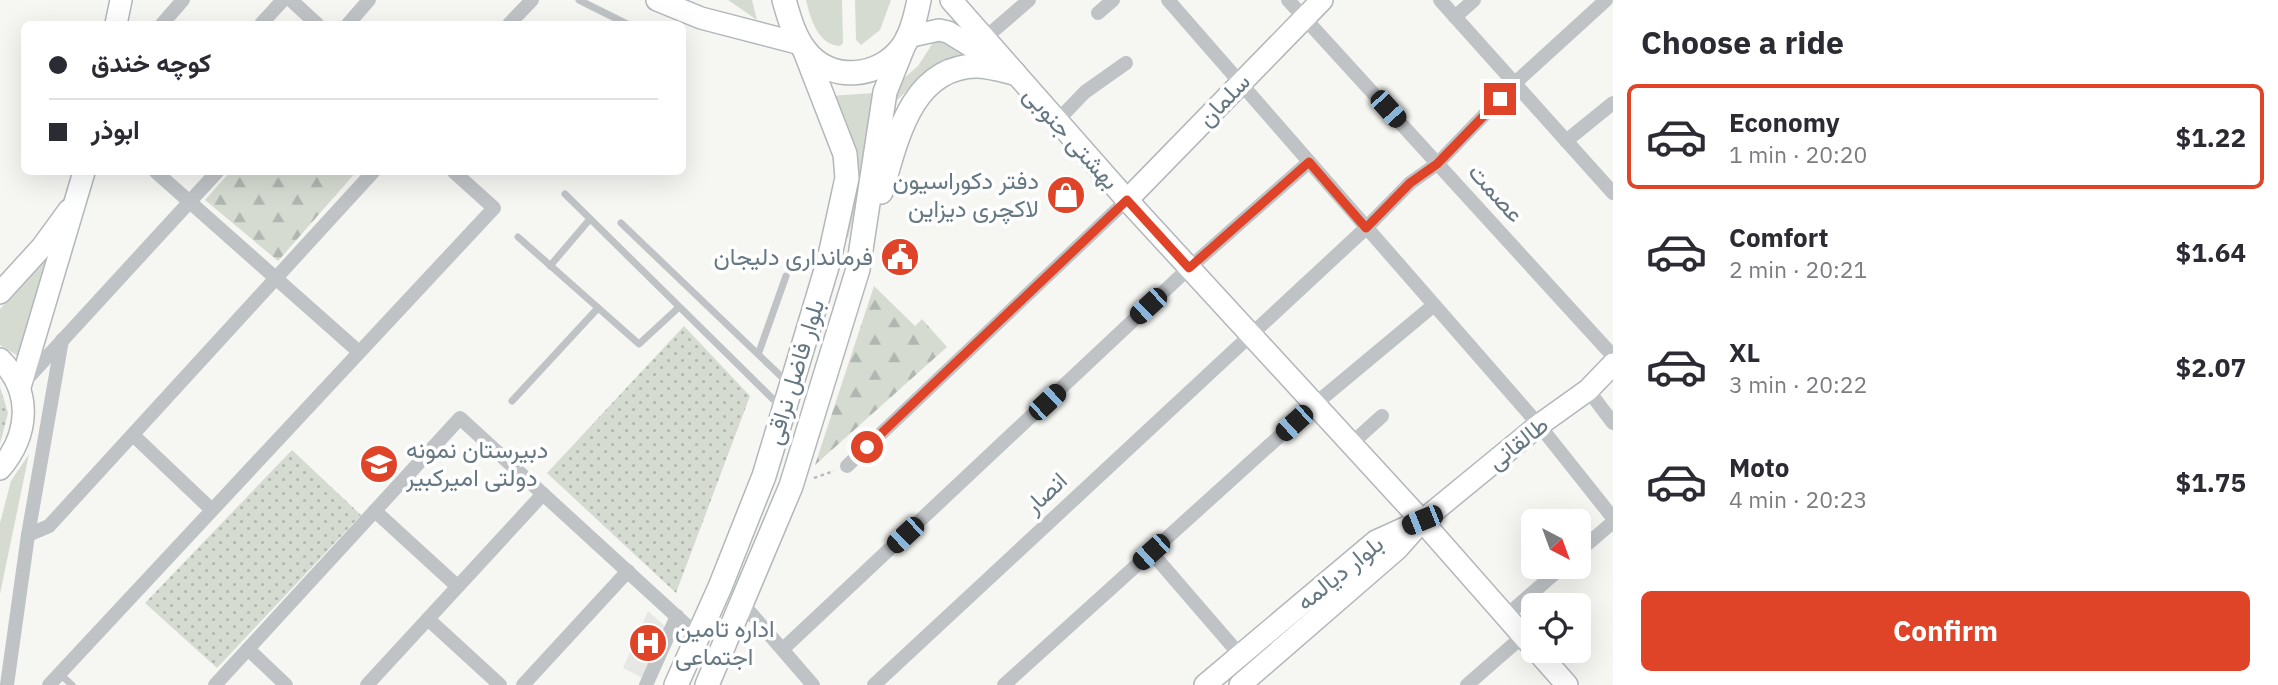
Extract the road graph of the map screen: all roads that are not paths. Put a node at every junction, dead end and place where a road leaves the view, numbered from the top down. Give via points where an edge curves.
1 (121, 0) edge
2 (183, 0) edge
3 (283, 0) edge
4 (290, 0) edge
5 (369, 0) edge
6 (531, 0) edge
7 (579, 0) edge
8 (657, 0) edge
9 (784, 0) edge
10 (919, 0) edge
11 (951, 0) edge
12 (1029, 0) edge
13 (1113, 0) edge
14 (1168, 0) edge
15 (1288, 0) edge
16 (1322, 0) edge
17 (1440, 0) edge
18 (1474, 0) edge
19 (1606, 3) edge
20 (1098, 13) dead end
21 (1455, 17) junction
22 (1304, 18) junction
23 (117, 21) edge
24 (165, 21) edge
25 (264, 21) edge
26 (314, 21) edge
27 (351, 21) edge
28 (512, 21) edge
29 (621, 21) edge
30 (985, 38) junction
31 (905, 42) junction
32 (803, 47) junction
33 (1126, 63) dead end
34 (1014, 73) junction
35 (1241, 83) junction
36 (1515, 83) junction
37 (1613, 103) edge
38 (1057, 121) junction
39 (1566, 141) junction
40 (1309, 162) junction
41 (1437, 164) junction
42 (83, 175) edge
43 (160, 175) edge
44 (214, 175) edge
45 (370, 175) edge
46 (457, 175) edge
47 (1613, 193) edge
48 (565, 194) dead end
49 (78, 197) junction
50 (1127, 200) junction
51 (190, 201) junction
52 (590, 219) junction
53 (621, 223) dead end
54 (1366, 228) junction
55 (518, 237) dead end
56 (550, 266) junction
57 (1189, 268) junction
58 (858, 269) junction
59 (786, 276) dead end
60 (276, 278) junction
61 (0, 293) edge
62 (1434, 305) junction
63 (598, 308) junction
64 (678, 308) junction
65 (1249, 334) junction
66 (62, 340) junction
67 (359, 352) junction
68 (760, 352) junction
69 (1613, 356) edge
70 (0, 359) edge
71 (1613, 364) edge
72 (791, 386) junction
73 (20, 387) junction
74 (1588, 390) junction
75 (512, 401) dead end
76 (1314, 405) junction
77 (784, 410) junction
78 (1382, 416) dead end
79 (1613, 423) edge
80 (1539, 425) junction
81 (133, 435) junction
82 (1351, 444) junction
83 (847, 466) road end
84 (0, 470) edge
85 (543, 494) junction
86 (212, 510) junction
87 (375, 511) junction
88 (1422, 520) junction
89 (1613, 520) edge
90 (28, 535) junction
91 (1591, 540) edge
92 (1151, 552) junction
93 (628, 571) junction
94 (1548, 579) edge
95 (457, 586) junction
96 (742, 603) junction
97 (677, 616) junction
98 (1506, 616) junction
99 (428, 619) junction
100 (1521, 633) edge
101 (698, 636) junction
102 (248, 649) junction
103 (783, 649) junction
104 (1521, 650) edge
105 (1240, 655) junction
106 (1548, 663) edge
107 (60, 673) junction
108 (8, 685) edge
109 (49, 685) edge
110 (72, 685) edge
111 (215, 685) edge
112 (286, 685) edge
113 (367, 685) edge
114 (500, 685) edge
115 (523, 685) edge
116 (646, 685) edge
117 (676, 685) edge
118 (707, 685) edge
119 (813, 685) edge
120 (874, 685) edge
121 (1004, 685) edge
122 (1205, 685) edge
123 (1240, 685) edge
124 (1467, 685) edge
125 (1567, 685) edge

1 - 23 main road
2 - 24 street
3 - 25 street
4 - 26 street
5 - 27 street
6 - 28 street
7 - 29 lane
8 - 32 main road via 701,18
9 - 32 main road, بلوار فاضل نراقی
10 - 31 main road, بلوار فاضل نراقی
11 - 30 main road, بهشتی جنوبی
12 - 30 street
13 - 20 street
14 - 35 street
15 - 22 street, عصمت
16 - 22 main road, سلمان
17 - 21 street
18 - 21 street
19 - 36 street, انصار
21 - 36 street
22 - 35 main road, سلمان
22 - 41 street, عصمت
30 - 34 main road, بهشتی جنوبی
31 - 32 main road via 870,72 858,74 820,65
31 - 34 main road via 939,30 948,32
31 - 58 main road, بلوار فاضل نراقی via 885,92
32 - 72 main road, بلوار فاضل نراقی via 845,154 847,178 829,260
33 - 38 street via 1085,92
34 - 38 main road, بهشتی جنوبی
34 - 58 main road via 975,66 946,74 921,92 904,117
35 - 40 street
35 - 50 main road, سلمان
36 - 39 street
36 - 41 street, انصار
37 - 39 street
38 - 50 main road, بهشتی جنوبی
39 - 47 street
40 - 54 street
40 - 57 street
41 - 54 street, انصار via 1410,183
41 - 69 street, عصمت
42 - 49 main road
43 - 51 street
44 - 51 street
45 - 60 street
46 - 67 street via 494,208
48 - 52 lane
49 - 61 main road via 42,247
49 - 73 main road
50 - 57 main road, بهشتی جنوبی
50 - 83 street
51 - 60 street
51 - 66 street
52 - 56 lane
52 - 64 lane
53 - 68 lane
54 - 62 street
54 - 65 street, انصار
55 - 56 lane
56 - 63 lane
57 - 65 main road, بهشتی جنوبی
57 - 103 street
58 - 96 main road, بلوار فاضل نراقی via 791,486
59 - 68 lane
60 - 67 street
60 - 81 street
62 - 76 street
62 - 80 street
63 - 64 lane via 639,344
63 - 75 lane
64 - 77 lane
65 - 76 main road, بهشتی جنوبی
65 - 120 street, انصار
66 - 73 street
66 - 90 street
67 - 86 street
68 - 72 lane
70 - 73 main road
71 - 74 main road, طالقانی
72 - 77 main road, بلوار فاضل نراقی
73 - 84 main road via 23,431
74 - 79 street
74 - 80 main road, طالقانی
76 - 82 main road, بهشتی جنوبی
76 - 92 street
77 - 101 main road, بلوار فاضل نراقی via 764,476
78 - 82 street
80 - 88 main road, طالقانی
80 - 89 street
81 - 86 street
81 - 90 street via 49,526
82 - 88 main road, بهشتی جنوبی
85 - 87 street via 460,418
85 - 93 street
85 - 95 street
86 - 107 street
87 - 95 street
87 - 102 street
88 - 98 main road, بهشتی جنوبی
88 - 105 main road, بلوار دیالمه via 1382,536
88 - 123 main road, بلوار دیالمه via 1397,549
89 - 91 street
90 - 108 street
92 - 105 street
92 - 121 street
93 - 97 street
93 - 115 street
94 - 98 street
95 - 99 street
96 - 103 street
96 - 118 main road, بلوار فاضل نراقی
97 - 101 street
97 - 116 street
98 - 100 main road, بهشتی جنوبی
99 - 113 street
99 - 114 street
101 - 117 main road, بلوار فاضل نراقی
102 - 111 street
102 - 112 street
103 - 119 street
104 - 124 street
105 - 122 main road, بلوار دیالمه
106 - 125 main road, بهشتی جنوبی
107 - 109 street
107 - 110 lane

